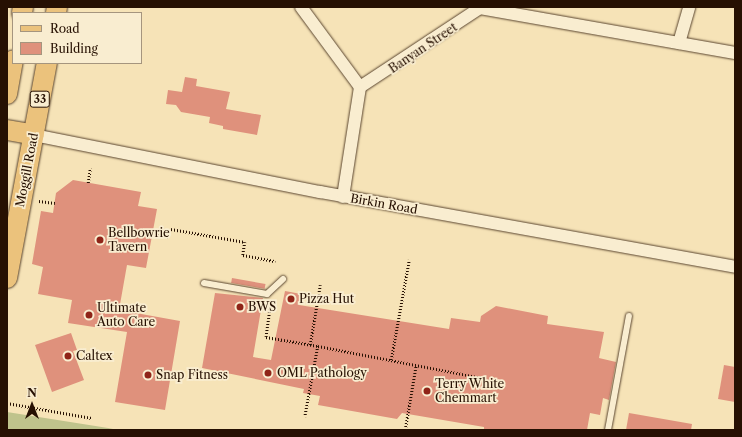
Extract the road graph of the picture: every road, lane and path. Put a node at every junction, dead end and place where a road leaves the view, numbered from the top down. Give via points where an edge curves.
1 (301, 7) edge
2 (689, 7) edge
3 (481, 8) edge
4 (679, 43) junction
5 (735, 53) edge
6 (12, 64) edge
7 (47, 64) edge
8 (360, 87) junction
9 (7, 94) edge
10 (7, 130) edge
11 (34, 135) junction
12 (90, 168) dead end
13 (88, 183) dead end
14 (343, 197) junction
15 (39, 201) dead end
16 (54, 204) dead end
17 (171, 230) dead end
18 (152, 234) dead end
19 (170, 237) dead end
20 (409, 260) dead end
21 (275, 261) dead end
22 (735, 267) edge
23 (7, 278) edge
24 (283, 279) dead end
25 (204, 283) dead end
26 (320, 285) dead end
27 (267, 294) junction
28 (629, 316) dead end
29 (310, 345) junction
30 (318, 346) junction
31 (392, 360) junction
32 (416, 365) junction
33 (482, 378) dead end
34 (7, 403) edge
35 (305, 417) dead end
36 (92, 418) dead end
37 (405, 430) edge
38 (608, 430) edge

1 - 8 street
2 - 4 street
3 - 4 street, Banyan Street
3 - 8 street, Banyan Street
4 - 5 street, Banyan Street
6 - 9 main road
7 - 11 main road, Moggill Road / 33
8 - 14 street
10 - 11 main road
11 - 14 street, Birkin Road
11 - 23 main road, Moggill Road / 33
12 - 13 path
14 - 22 street, Birkin Road
15 - 16 path
17 - 21 path via 245,242 243,255
18 - 19 path
20 - 31 path
24 - 27 lane
25 - 27 lane
26 - 29 path
27 - 29 path via 272,302 266,337
28 - 38 lane
29 - 30 path
30 - 31 path
30 - 35 path
31 - 32 path
32 - 33 path
32 - 37 path
34 - 36 path

